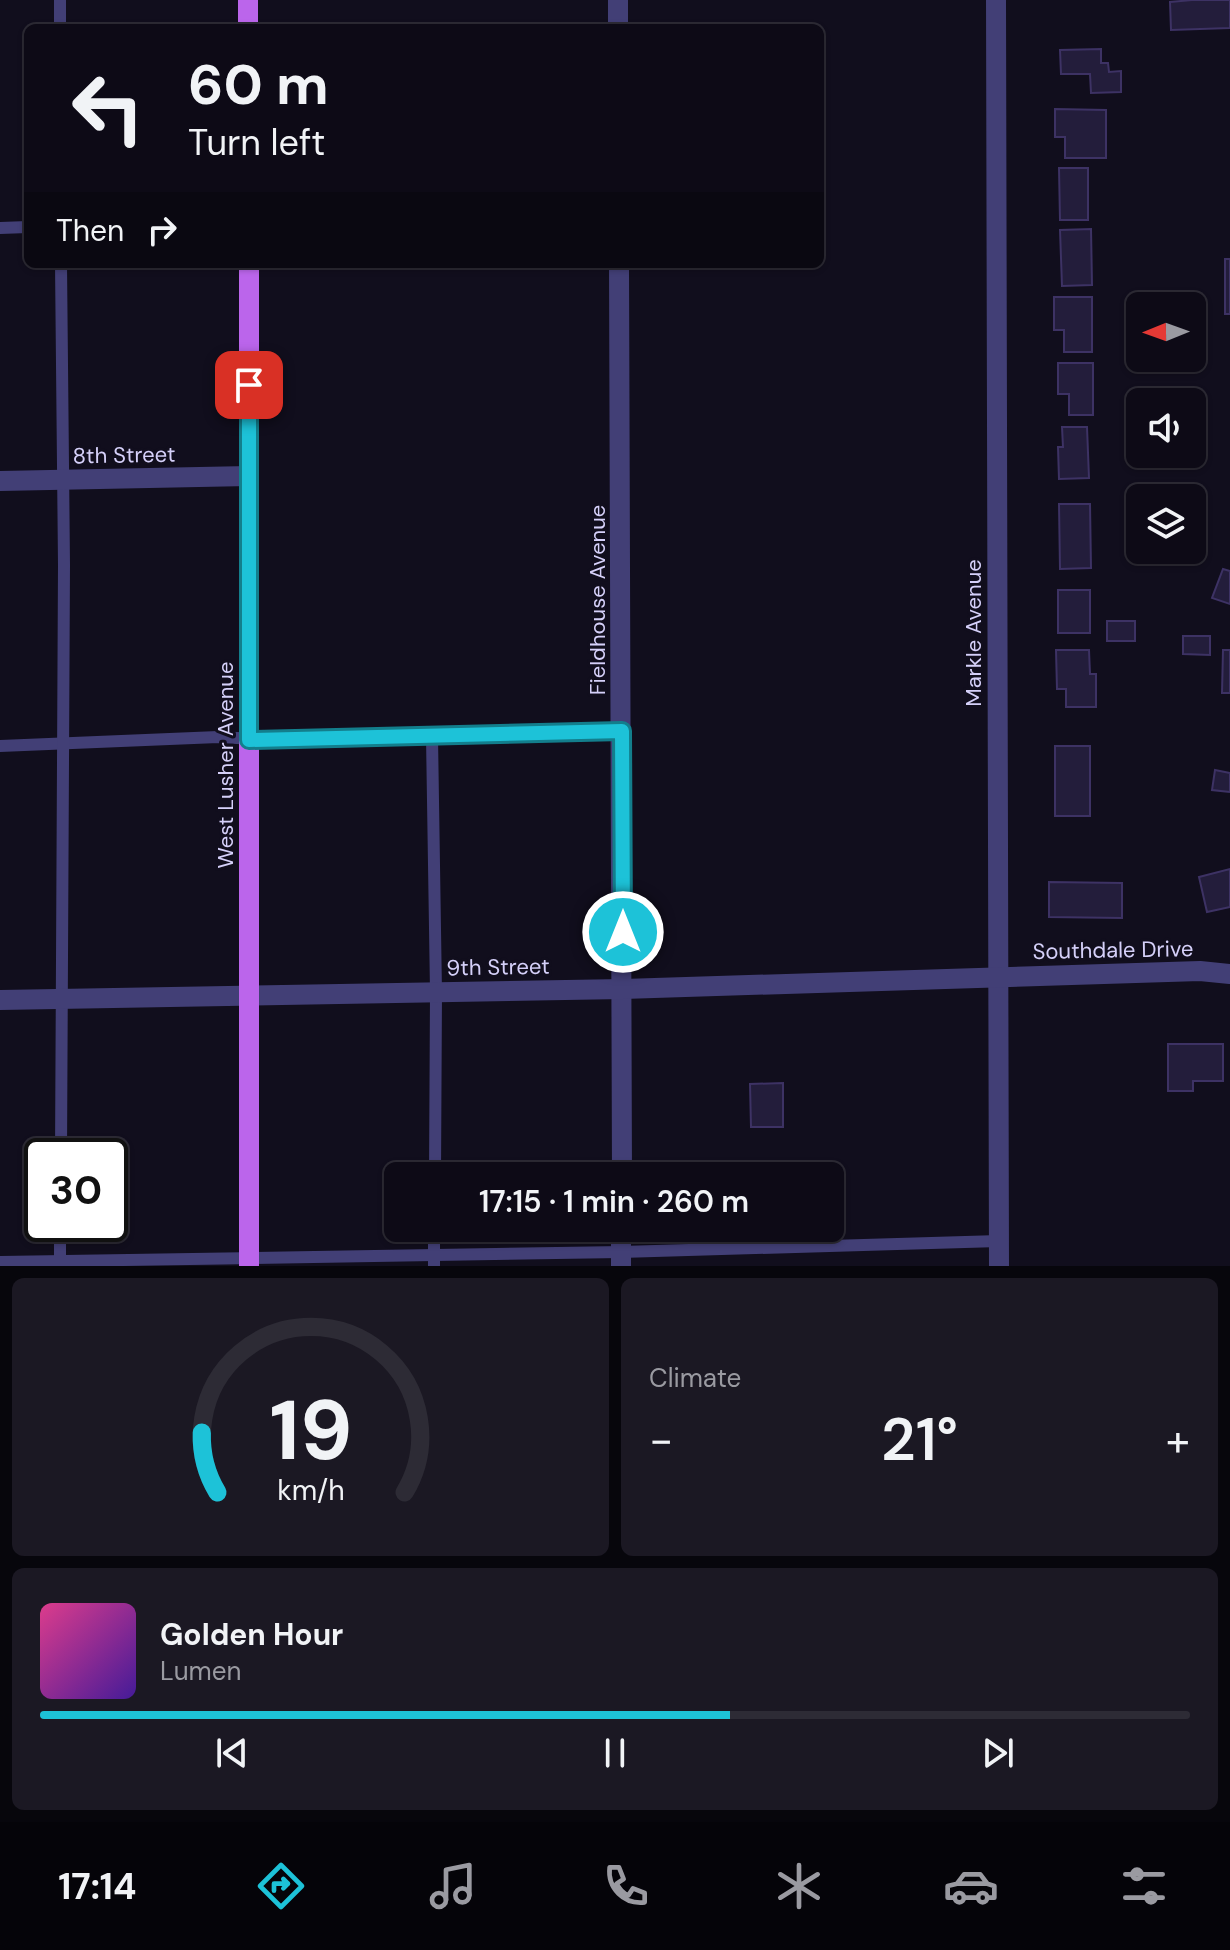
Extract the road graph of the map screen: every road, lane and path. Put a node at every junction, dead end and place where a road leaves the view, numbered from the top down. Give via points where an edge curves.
1 (60, 0) edge
2 (248, 0) edge
3 (618, 0) edge
4 (996, 0) edge
5 (60, 24) edge
6 (248, 24) edge
7 (618, 24) edge
8 (24, 227) edge
9 (0, 228) edge
10 (61, 268) edge
11 (249, 268) edge
12 (619, 268) edge
13 (249, 476) junction
14 (62, 480) junction
15 (0, 481) edge
16 (622, 731) junction
17 (432, 737) junction
18 (249, 740) junction
19 (62, 744) junction
20 (0, 746) edge
21 (1230, 974) edge
22 (997, 977) junction
23 (623, 989) junction
24 (436, 992) junction
25 (249, 994) junction
26 (62, 999) junction
27 (0, 1000) edge
28 (61, 1138) edge
29 (435, 1162) edge
30 (622, 1162) edge
31 (999, 1241) junction
32 (60, 1242) edge
33 (621, 1259) edge
34 (434, 1260) edge
35 (0, 1262) edge
36 (249, 1262) edge
37 (60, 1263) edge
38 (999, 1266) edge

1 - 5 lane
2 - 6 main road
3 - 7 street
4 - 22 street, Markle Avenue
8 - 9 lane
10 - 14 lane
11 - 13 main road, West Lusher Avenue
12 - 16 street, Fieldhouse Avenue
13 - 14 street, 8th Street
13 - 18 main road, West Lusher Avenue
14 - 15 street, 8th Street
14 - 19 lane
16 - 17 lane
16 - 23 street, Fieldhouse Avenue
17 - 18 lane
17 - 24 lane
18 - 19 lane
18 - 25 main road, West Lusher Avenue
19 - 20 lane
19 - 26 lane
21 - 22 street, Southdale Drive
22 - 23 street, 9th Street
22 - 31 street, Markle Avenue
23 - 24 street, 9th Street
23 - 30 street, Fieldhouse Avenue
24 - 25 street, 9th Street
24 - 29 lane
25 - 26 street, 9th Street
25 - 36 main road, West Lusher Avenue
26 - 27 street, 9th Street
26 - 28 lane
31 - 33 lane
31 - 38 street, Markle Avenue
32 - 37 lane
33 - 34 lane
34 - 36 lane
35 - 37 lane
36 - 37 lane

